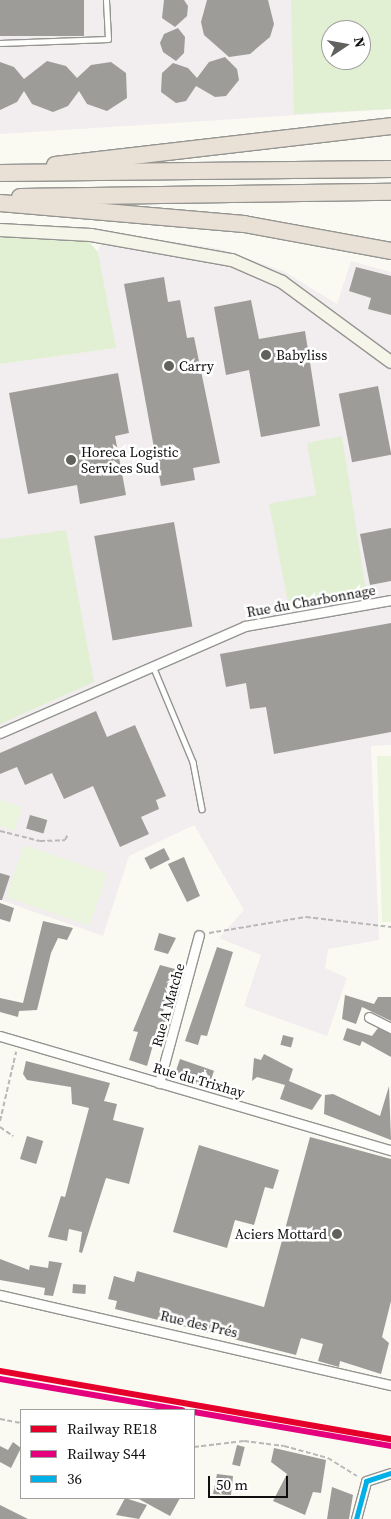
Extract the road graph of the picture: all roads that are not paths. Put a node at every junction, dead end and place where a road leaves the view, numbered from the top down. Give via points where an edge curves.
1 (106, 0) edge
2 (0, 43) edge
3 (391, 126) edge
4 (391, 169) edge
5 (0, 173) edge
6 (19, 173) junction
7 (391, 192) edge
8 (0, 197) edge
9 (0, 203) edge
10 (0, 230) edge
11 (391, 251) edge
12 (391, 362) edge
13 (391, 600) edge
14 (152, 664) junction
15 (0, 733) edge
16 (202, 809) dead end
17 (200, 935) road end
18 (369, 1017) dead end
19 (391, 1028) edge
20 (0, 1036) edge
21 (159, 1083) junction
22 (391, 1150) edge
23 (0, 1295) edge
24 (391, 1385) edge
25 (391, 1473) edge
26 (356, 1519) edge

1 - 2 lane via 108,39
3 - 6 highway via 81,160
4 - 6 highway
5 - 6 highway
7 - 8 highway
9 - 11 highway via 244,224
10 - 12 main road via 91,235 232,260 282,282
13 - 14 street, Rue du Charbonnage via 245,626
14 - 15 street, Rue du Charbonnage
14 - 16 lane via 193,762
17 - 21 street, Rue A Matche
18 - 19 street
20 - 21 street, Rue du Trixhay
21 - 22 street, Rue du Trixhay
23 - 24 street, Rue des Prés
25 - 26 street via 366,1481

